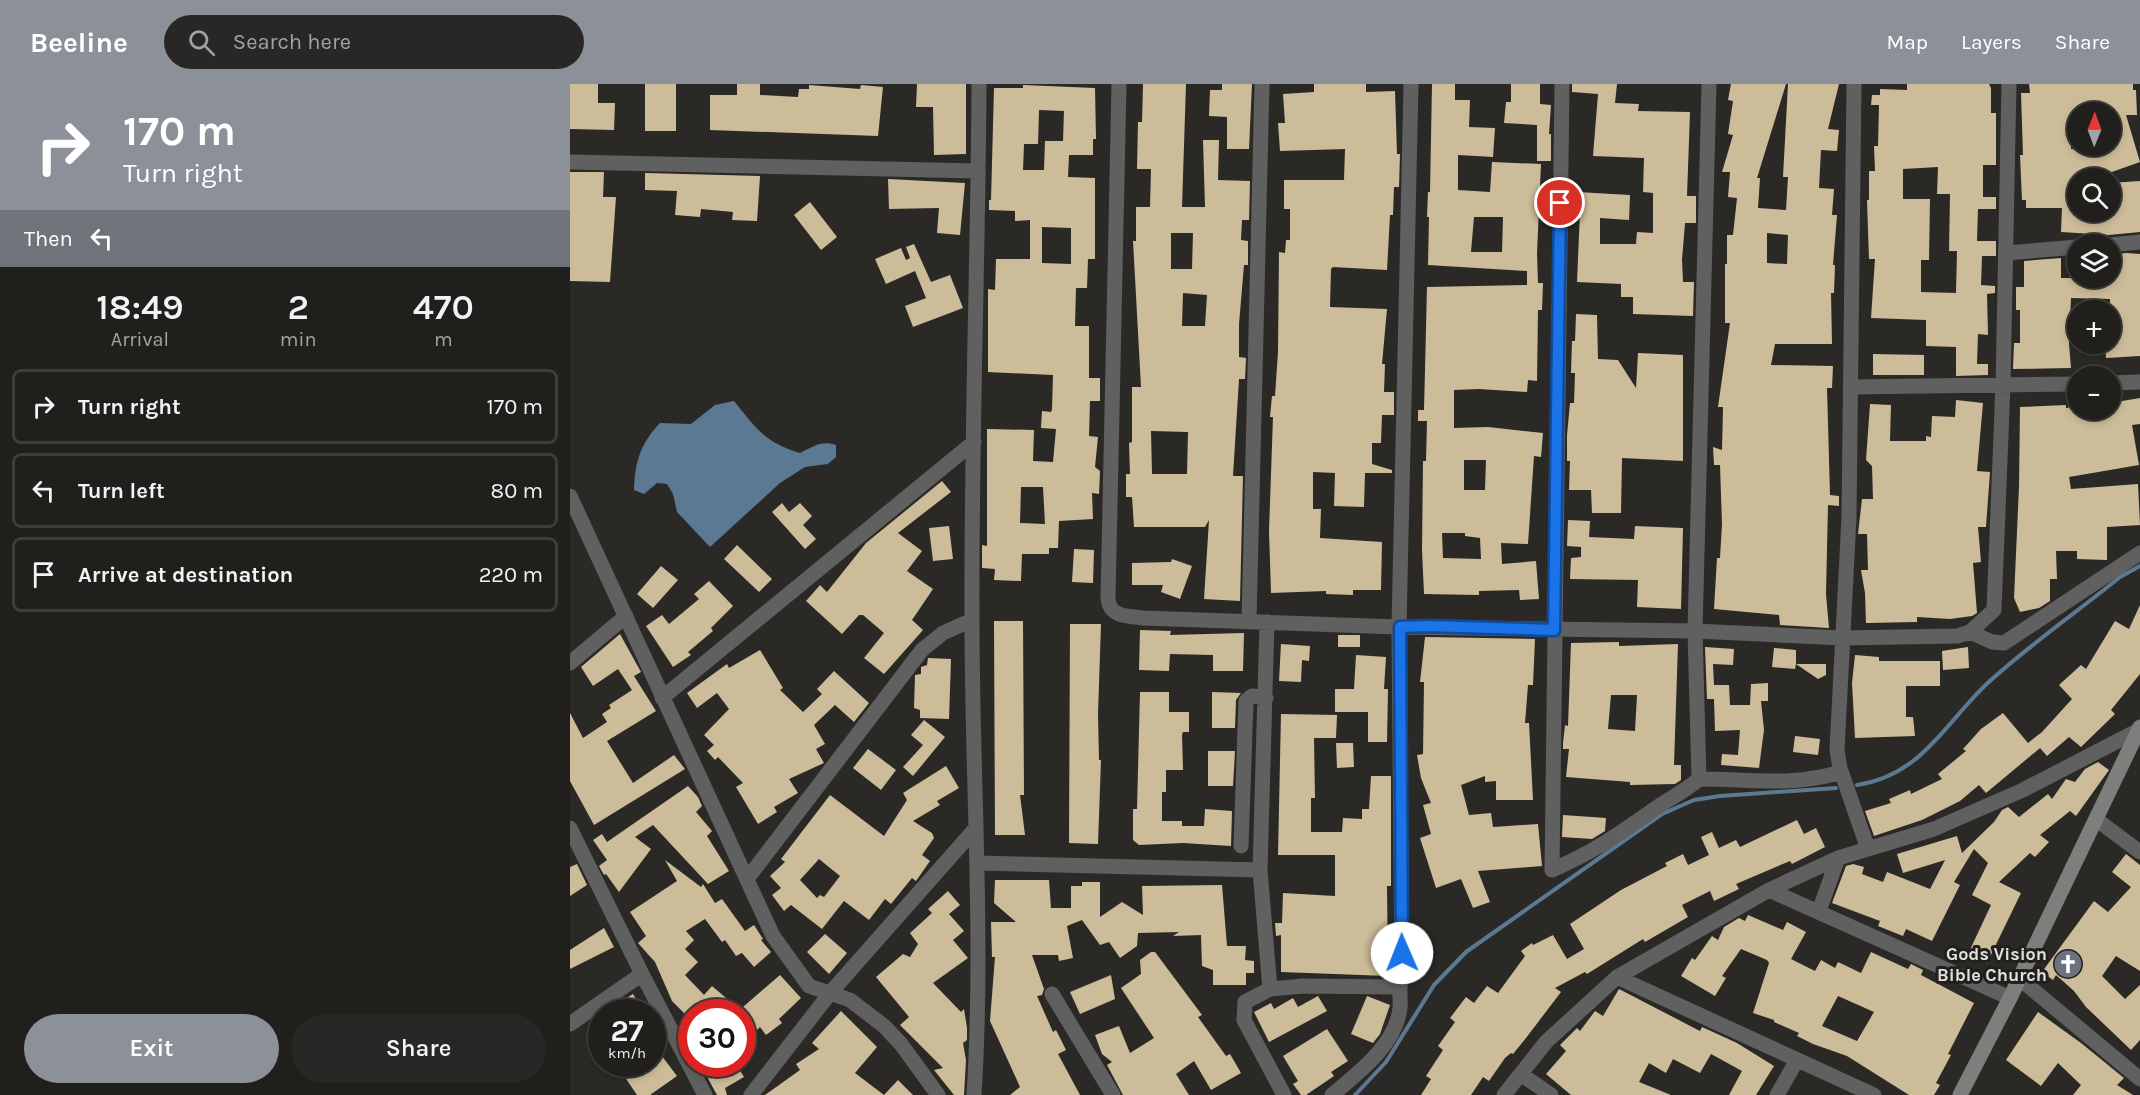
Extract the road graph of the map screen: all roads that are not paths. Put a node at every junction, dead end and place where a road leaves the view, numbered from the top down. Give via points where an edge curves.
1 (979, 84) edge
2 (1119, 84) edge
3 (1262, 84) edge
4 (1411, 84) edge
5 (1562, 84) edge
6 (1709, 84) edge
7 (1854, 84) edge
8 (2009, 84) edge
9 (570, 162) edge
10 (978, 171) junction
11 (2140, 242) edge
12 (2121, 243) edge
13 (2067, 248) edge
14 (2006, 253) junction
15 (2140, 382) edge
16 (2121, 383) edge
17 (2067, 384) edge
18 (2003, 385) junction
19 (1850, 387) junction
20 (974, 442) junction
21 (570, 496) edge
22 (2140, 553) edge
23 (626, 616) junction
24 (972, 620) junction
25 (1250, 621) junction
26 (1267, 622) junction
27 (1400, 627) junction
28 (1554, 630) junction
29 (1695, 631) junction
30 (1970, 632) junction
31 (1842, 638) junction
32 (570, 663) edge
33 (662, 698) junction
34 (1266, 698) junction
35 (2139, 728) edge
36 (1841, 771) junction
37 (1699, 779) junction
38 (2097, 820) junction
39 (570, 828) edge
40 (975, 829) junction
41 (1241, 846) dead end
42 (1868, 849) junction
43 (2140, 852) edge
44 (1838, 858) junction
45 (978, 863) junction
46 (1260, 870) junction
47 (747, 879) junction
48 (1769, 890) junction
49 (1819, 911) junction
50 (642, 974) junction
51 (1617, 977) junction
52 (2020, 979) junction
53 (1399, 987) junction
54 (1270, 989) junction
55 (831, 992) junction
56 (1052, 994) dead end
57 (2010, 998) junction
58 (570, 1024) edge
59 (1797, 1059) junction
60 (1522, 1075) junction
61 (2140, 1079) edge
62 (705, 1095) edge
63 (751, 1095) edge
64 (938, 1095) edge
65 (974, 1095) edge
66 (1113, 1095) edge
67 (1284, 1095) edge
68 (1332, 1095) edge
69 (1504, 1095) edge
70 (1551, 1095) edge
71 (1778, 1095) edge
72 (1874, 1095) edge
73 (1960, 1095) edge

1 - 10 street
2 - 25 street via 1109,607 1115,614 1143,618
3 - 25 street
4 - 27 street
5 - 28 street
6 - 29 street
7 - 19 street
8 - 14 street
9 - 10 street
10 - 20 street
11 - 12 street
13 - 14 street
14 - 18 street
15 - 16 street
17 - 18 street
18 - 19 street
18 - 30 street via 1995,610
19 - 31 street via 1849,517
20 - 24 street
20 - 33 street
21 - 23 street
22 - 30 street via 2004,643
23 - 32 street
23 - 33 street
24 - 40 street
24 - 47 street via 943,633 922,650
25 - 26 street
26 - 27 street
26 - 34 street
27 - 28 street
27 - 53 street
28 - 29 street
28 - 37 street via 1552,870 1623,833
29 - 31 street
29 - 37 street
30 - 31 street via 1957,636
31 - 36 street via 1837,750
33 - 47 street
34 - 41 street via 1252,696 1246,701
34 - 46 street
35 - 38 street
35 - 42 street via 2022,790 1935,829
36 - 37 street via 1825,777 1774,783
36 - 42 street
38 - 43 street
38 - 52 street
39 - 50 street
40 - 45 street
40 - 55 street
42 - 44 street
44 - 48 street
44 - 49 street
45 - 46 street
45 - 65 street via 979,1013
46 - 54 street
47 - 55 street via 773,936 809,986
48 - 49 street
48 - 51 street
49 - 57 street
50 - 58 street
50 - 62 street
51 - 59 street
51 - 60 street via 1546,1042
52 - 57 street
52 - 61 street
53 - 54 street
53 - 68 street via 1400,1009 1383,1046 1369,1064
54 - 67 street via 1245,1002 1244,1020
55 - 63 street
55 - 64 street via 850,1000 884,1026
56 - 66 street
57 - 73 street
59 - 71 street
59 - 72 street
60 - 69 street
60 - 70 street

